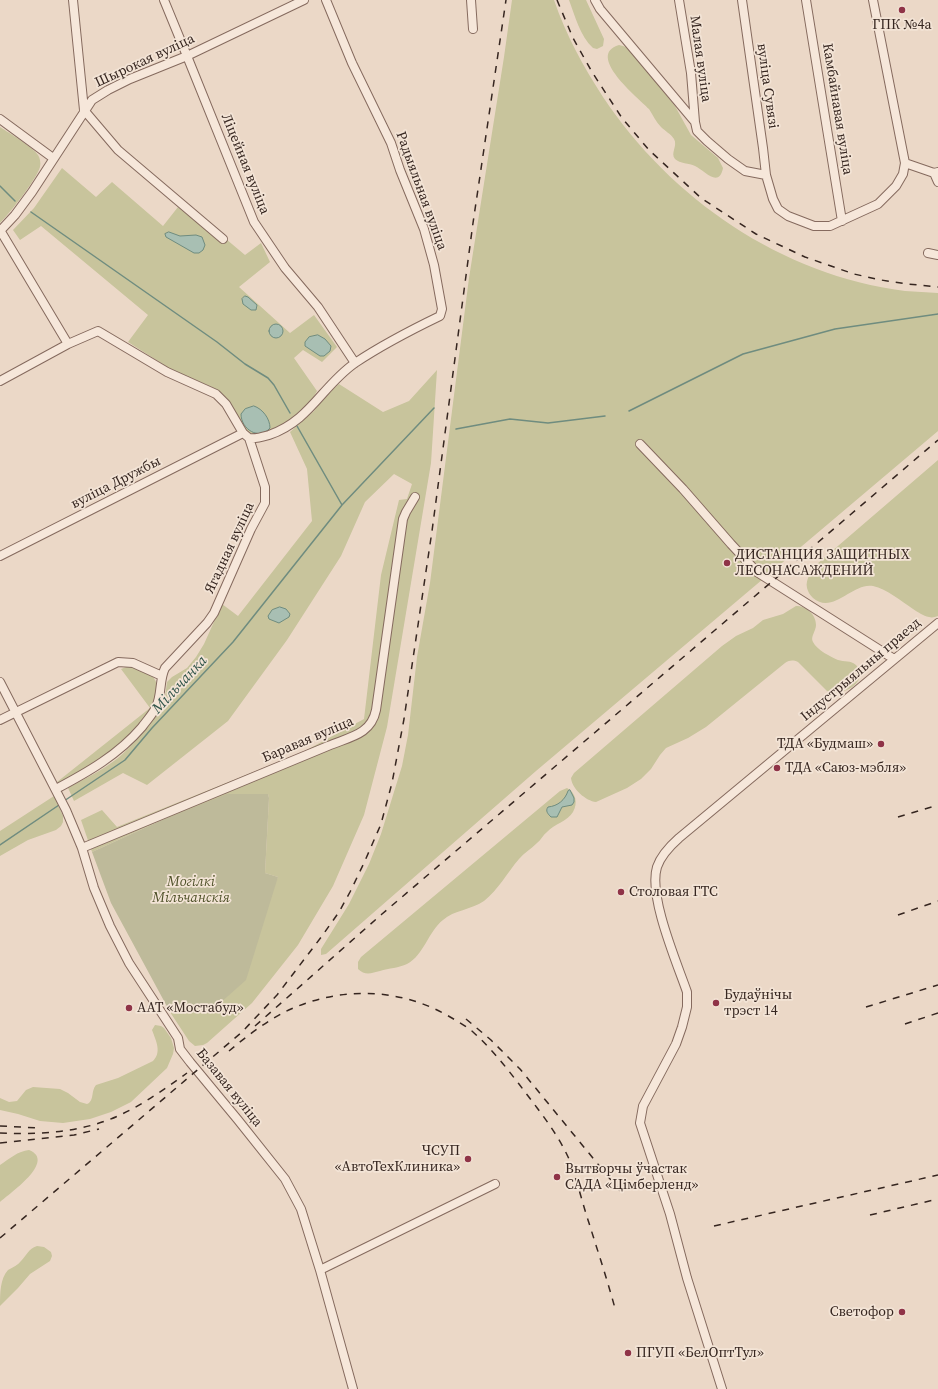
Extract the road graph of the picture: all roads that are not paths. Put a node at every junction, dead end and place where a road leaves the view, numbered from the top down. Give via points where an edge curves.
1 (73, 0) edge
2 (164, 0) edge
3 (304, 0) edge
4 (326, 0) edge
5 (471, 0) edge
6 (595, 0) edge
7 (679, 0) edge
8 (742, 0) edge
9 (806, 0) edge
10 (873, 0) edge
11 (473, 29) dead end
12 (187, 56) junction
13 (84, 110) junction
14 (0, 119) edge
15 (695, 122) junction
16 (53, 158) junction
17 (905, 163) junction
18 (936, 173) edge
19 (766, 175) junction
20 (938, 182) edge
21 (842, 221) junction
22 (0, 230) edge
23 (223, 239) dead end
24 (928, 253) dead end
25 (938, 255) edge
26 (68, 344) junction
27 (355, 363) junction
28 (0, 381) edge
29 (246, 435) junction
30 (640, 444) dead end
31 (415, 497) dead end
32 (0, 556) edge
33 (938, 623) edge
34 (894, 659) junction
35 (162, 676) junction
36 (0, 682) edge
37 (16, 713) junction
38 (0, 720) edge
39 (57, 791) junction
40 (82, 848) junction
41 (495, 1184) dead end
42 (320, 1270) junction
43 (353, 1389) edge
44 (722, 1389) edge

1 - 13 street
2 - 12 street, Ліцейная вуліца
3 - 12 street, Шырокая вуліца
4 - 27 street, Радыяльная вуліца via 352,63 391,143 424,229 442,309 440,316 396,338
5 - 11 street
6 - 15 street
7 - 15 street, Малая вуліца
8 - 19 street, вуліца Сувязі
9 - 21 street, Камбайнавая вуліца
10 - 17 street
12 - 13 street, Шырокая вуліца via 108,90 92,100
12 - 27 street, Ліцейная вуліца via 254,222 285,268 318,307
13 - 16 street, Шырокая вуліца
13 - 23 street via 118,150
14 - 16 street
15 - 19 street via 697,131 728,159 745,171
16 - 22 street, Шырокая вуліца via 20,210
17 - 18 street
17 - 21 street, вуліца Сувязі via 903,174 896,186 878,204
18 - 20 street
19 - 21 street, вуліца Сувязі via 778,209 788,216 814,226 830,226
22 - 26 street
24 - 25 street
26 - 28 street
26 - 29 street, Ягадная вуліца via 98,331 167,372 216,394 226,404
27 - 29 street, Радыяльная вуліца via 291,425 265,436 254,438
29 - 32 street, вуліца Дружбы
29 - 35 street, Ягадная вуліца via 265,487 265,503 211,618 168,664
30 - 34 street via 757,572
31 - 40 street, Баравая вуліца via 403,519 372,724 357,734
33 - 34 street, Індустрыяльны праезд
34 - 44 street, Індустрыяльны праезд via 679,838 663,855 657,868 654,881 657,901 687,992 687,1007 676,1044 643,1106 640,1122
35 - 37 street via 140,665 118,662
35 - 39 street, Ягадная вуліца via 156,708 127,743 101,764
36 - 37 street, Базавая вуліца
37 - 38 street
37 - 39 street, Базавая вуліца
39 - 40 street, Базавая вуліца
40 - 42 street, Базавая вуліца via 94,888 129,963 178,1038 180,1049 287,1182 302,1209
41 - 42 street
42 - 43 street, Базавая вуліца

